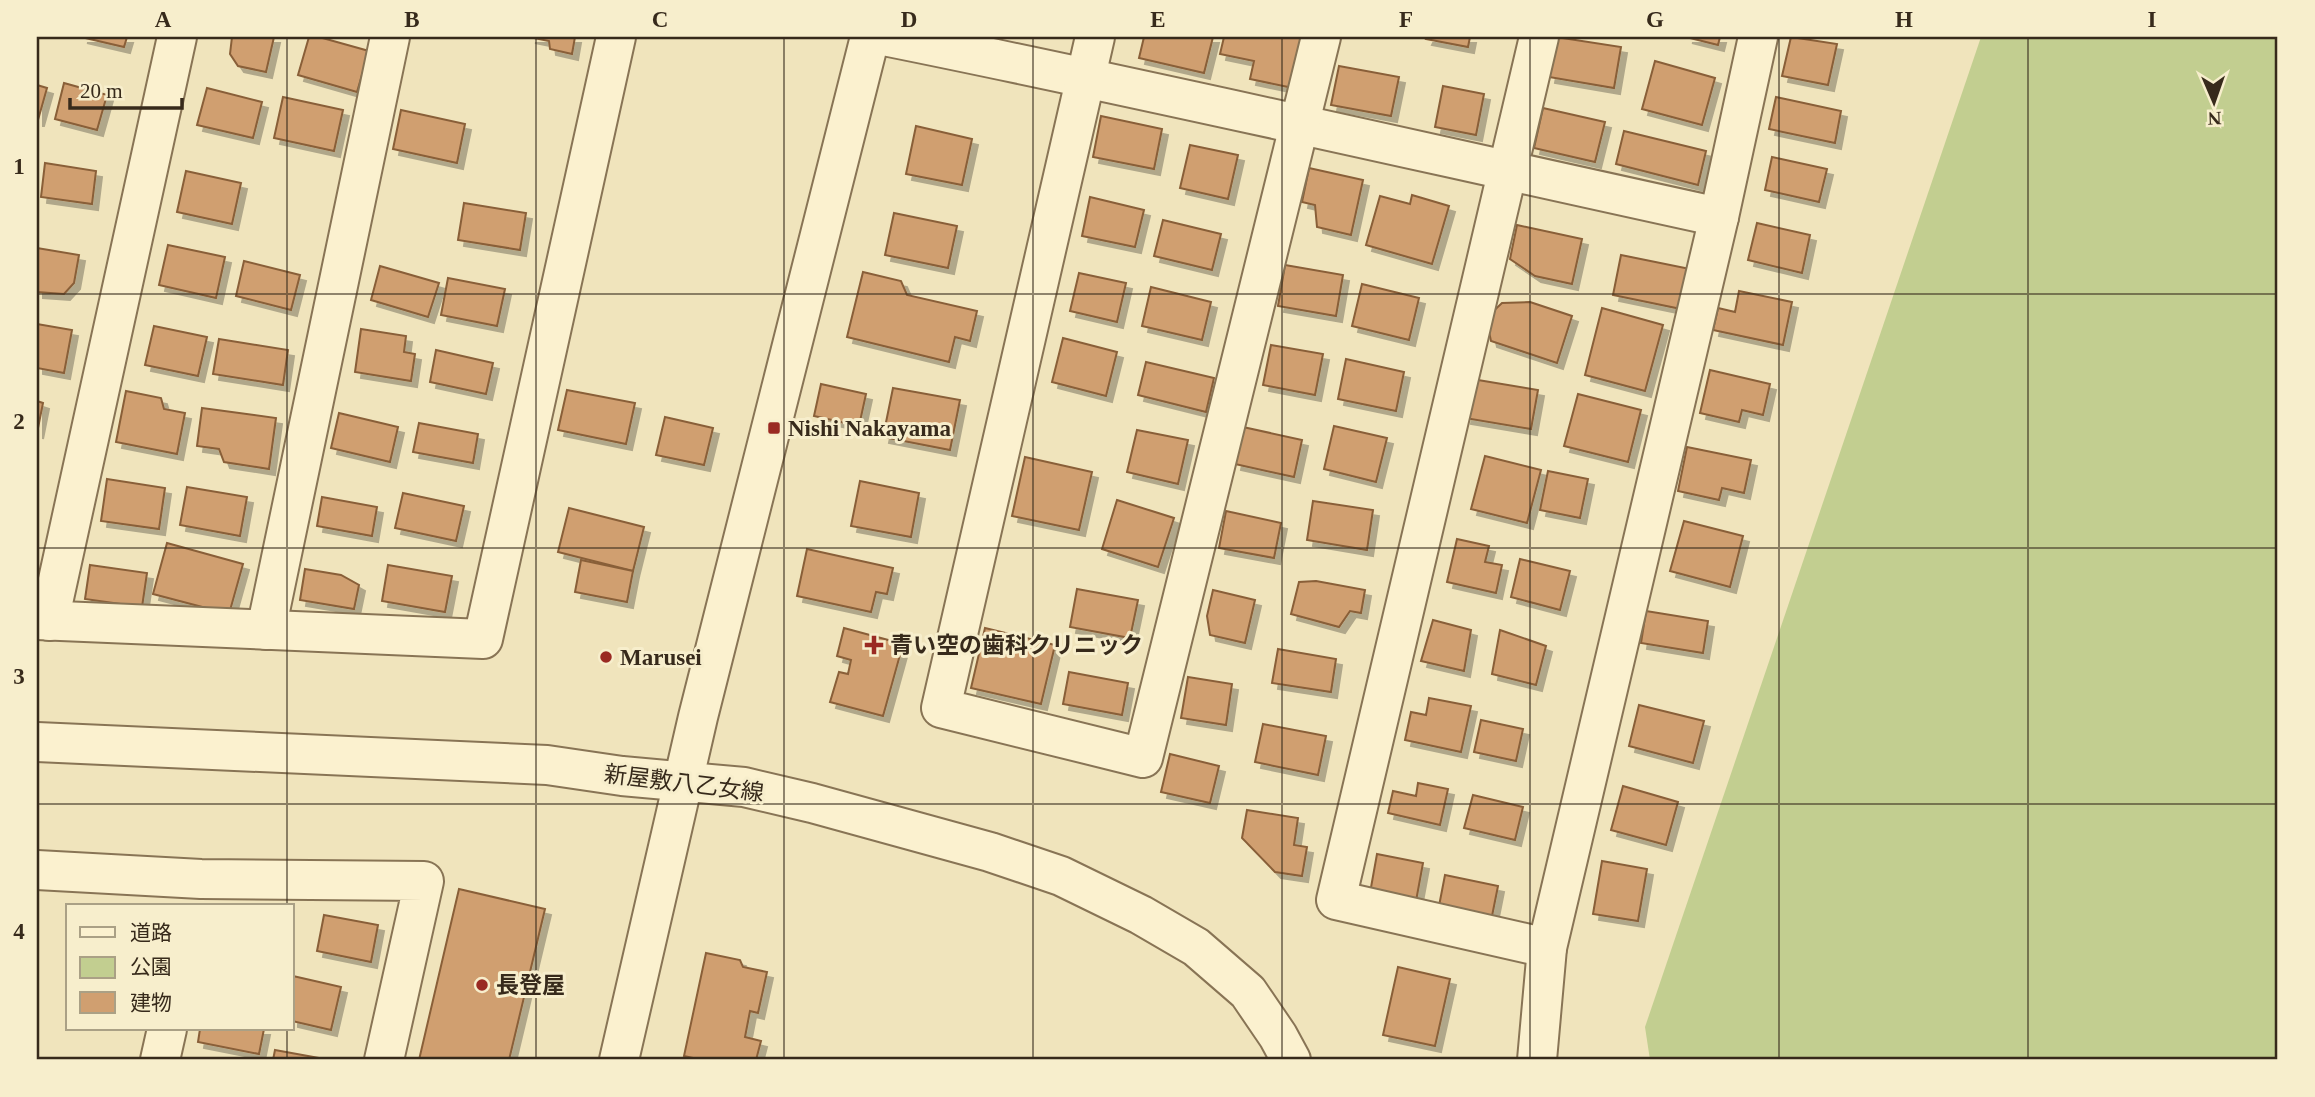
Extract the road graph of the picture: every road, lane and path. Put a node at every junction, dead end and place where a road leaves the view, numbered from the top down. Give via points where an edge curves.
1 (177, 37) edge
2 (390, 37) edge
3 (616, 37) edge
4 (870, 37) edge
5 (889, 37) edge
6 (1096, 37) edge
7 (1321, 37) edge
8 (1539, 37) edge
9 (1758, 37) edge
10 (1086, 77) junction
11 (1300, 126) junction
12 (1509, 171) junction
13 (1719, 217) junction
14 (43, 620) edge
15 (266, 630) junction
16 (37, 742) edge
17 (684, 782) junction
18 (37, 870) edge
19 (198, 893) edge
20 (1547, 948) junction
21 (167, 1030) edge
22 (160, 1060) edge
23 (384, 1060) edge
24 (620, 1060) edge
25 (1291, 1060) edge
26 (1537, 1060) edge

1 - 14 street
2 - 15 street
3 - 15 street via 483,639
4 - 17 street
5 - 10 street
6 - 10 street
7 - 11 street
8 - 12 street
9 - 13 street
10 - 11 street
10 - 11 street via 941,708 1143,758
11 - 12 street
12 - 13 street
12 - 20 street via 1336,900
13 - 20 street
14 - 15 street
16 - 17 street, 新屋敷八乙女線 via 547,765
17 - 24 street
17 - 25 street, 新屋敷八乙女線 via 744,787 812,803 1061,876 1196,947 1248,992
18 - 19 street
19 - 23 street via 425,881
20 - 26 street
21 - 22 street

